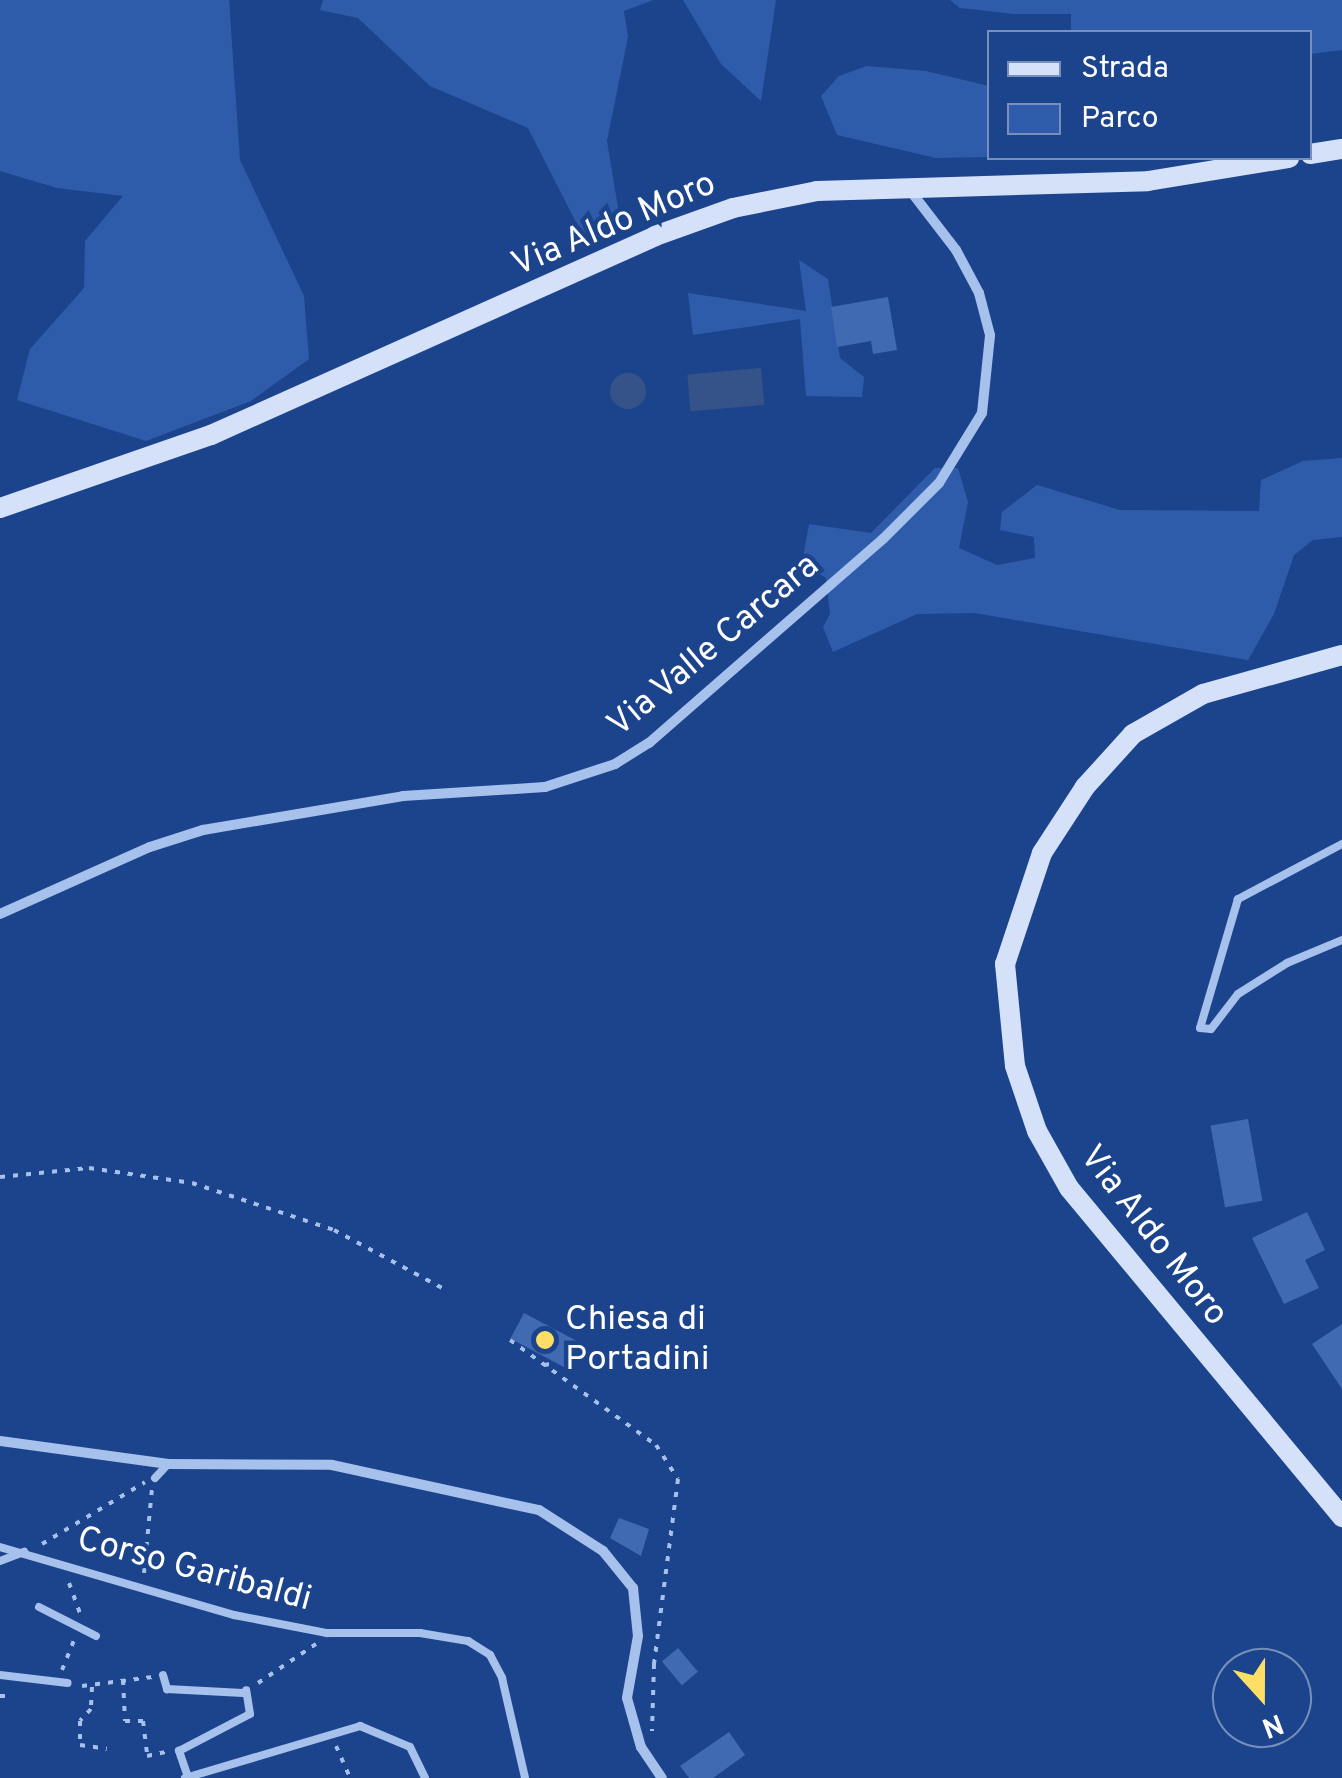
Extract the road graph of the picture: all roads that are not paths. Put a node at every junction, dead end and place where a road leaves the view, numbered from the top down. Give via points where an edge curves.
1 (1342, 148) edge
2 (1312, 154) edge
3 (1274, 160) edge
4 (907, 187) junction
5 (0, 508) edge
6 (1342, 655) edge
7 (1342, 844) edge
8 (0, 914) edge
9 (1342, 940) edge
10 (0, 1441) edge
11 (168, 1464) junction
12 (154, 1481) road end
13 (1342, 1518) edge
14 (0, 1547) edge
15 (27, 1550) junction
16 (0, 1561) edge
17 (39, 1607) dead end
18 (96, 1636) dead end
19 (163, 1675) road end
20 (0, 1676) edge
21 (68, 1682) road end
22 (187, 1777) edge
23 (424, 1778) edge
24 (525, 1778) edge
25 (662, 1778) edge

1 - 2 main road
3 - 4 main road, Via Aldo Moro via 1080,186
4 - 5 main road, Via Aldo Moro via 782,196 670,230 212,435
4 - 8 street, Via Valle Carcara via 956,250 979,293 990,334 982,413 939,482 883,539 648,743 615,764 544,786 403,796 204,830 150,846
6 - 13 main road, Via Aldo Moro via 1203,694 1134,734 1085,787 1042,853 1005,964 1015,1066 1037,1131 1068,1188
7 - 9 lane via 1238,899 1200,1028 1211,1029 1238,994 1287,963
10 - 11 street
11 - 12 lane
11 - 25 street via 332,1465 378,1472 539,1510 583,1535 622,1568 639,1606 627,1698 631,1722
14 - 15 lane, Corso Garibaldi
15 - 16 lane
15 - 24 lane, Corso Garibaldi via 234,1615 326,1633 420,1633 468,1641 490,1655
17 - 18 lane
19 - 22 lane via 167,1689 244,1691 250,1714 179,1751
20 - 21 lane
22 - 23 lane via 360,1726 410,1746

